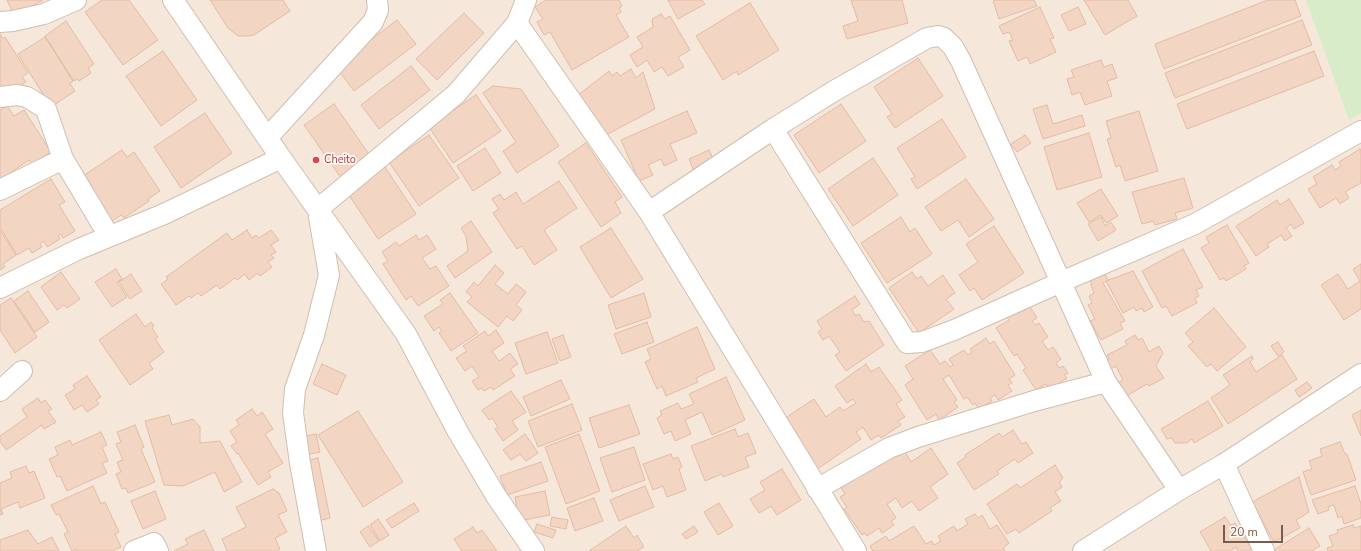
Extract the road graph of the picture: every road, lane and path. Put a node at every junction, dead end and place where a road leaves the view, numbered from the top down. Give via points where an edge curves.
1 (76, 0) edge
2 (173, 0) edge
3 (377, 0) edge
4 (526, 0) edge
5 (0, 22) edge
6 (517, 22) junction
7 (0, 97) edge
8 (773, 129) junction
9 (1361, 131) edge
10 (268, 137) junction
11 (281, 158) junction
12 (63, 159) junction
13 (0, 190) edge
14 (318, 209) junction
15 (649, 212) junction
16 (109, 236) junction
17 (1061, 282) junction
18 (0, 288) edge
19 (22, 371) dead end
20 (1361, 374) edge
21 (1106, 382) junction
22 (0, 391) edge
23 (1224, 464) junction
24 (817, 489) junction
25 (1179, 490) junction
26 (313, 550) edge
27 (134, 551) edge
28 (158, 551) edge
29 (534, 551) edge
30 (856, 551) edge
31 (1083, 551) edge
32 (1264, 551) edge

1 - 5 street via 44,14
2 - 10 street
3 - 10 street via 378,10 373,22
4 - 6 street
6 - 14 street via 456,94
6 - 15 street
7 - 12 street via 27,97 46,109
8 - 15 street
8 - 17 street via 907,343 922,342 954,330
8 - 17 street via 927,38 944,38 961,61
9 - 17 street via 1195,224
10 - 11 street
11 - 14 street
11 - 16 street via 164,214
12 - 13 street
12 - 16 street
14 - 26 street via 329,275 314,335 295,389 293,413
14 - 29 street via 406,334 458,432 492,489
15 - 24 street
16 - 18 street
17 - 21 street
19 - 22 street
20 - 23 street
21 - 24 street via 918,437 889,448
21 - 25 street
23 - 25 street
23 - 32 street
24 - 30 street
25 - 31 street
27 - 28 street via 154,543

